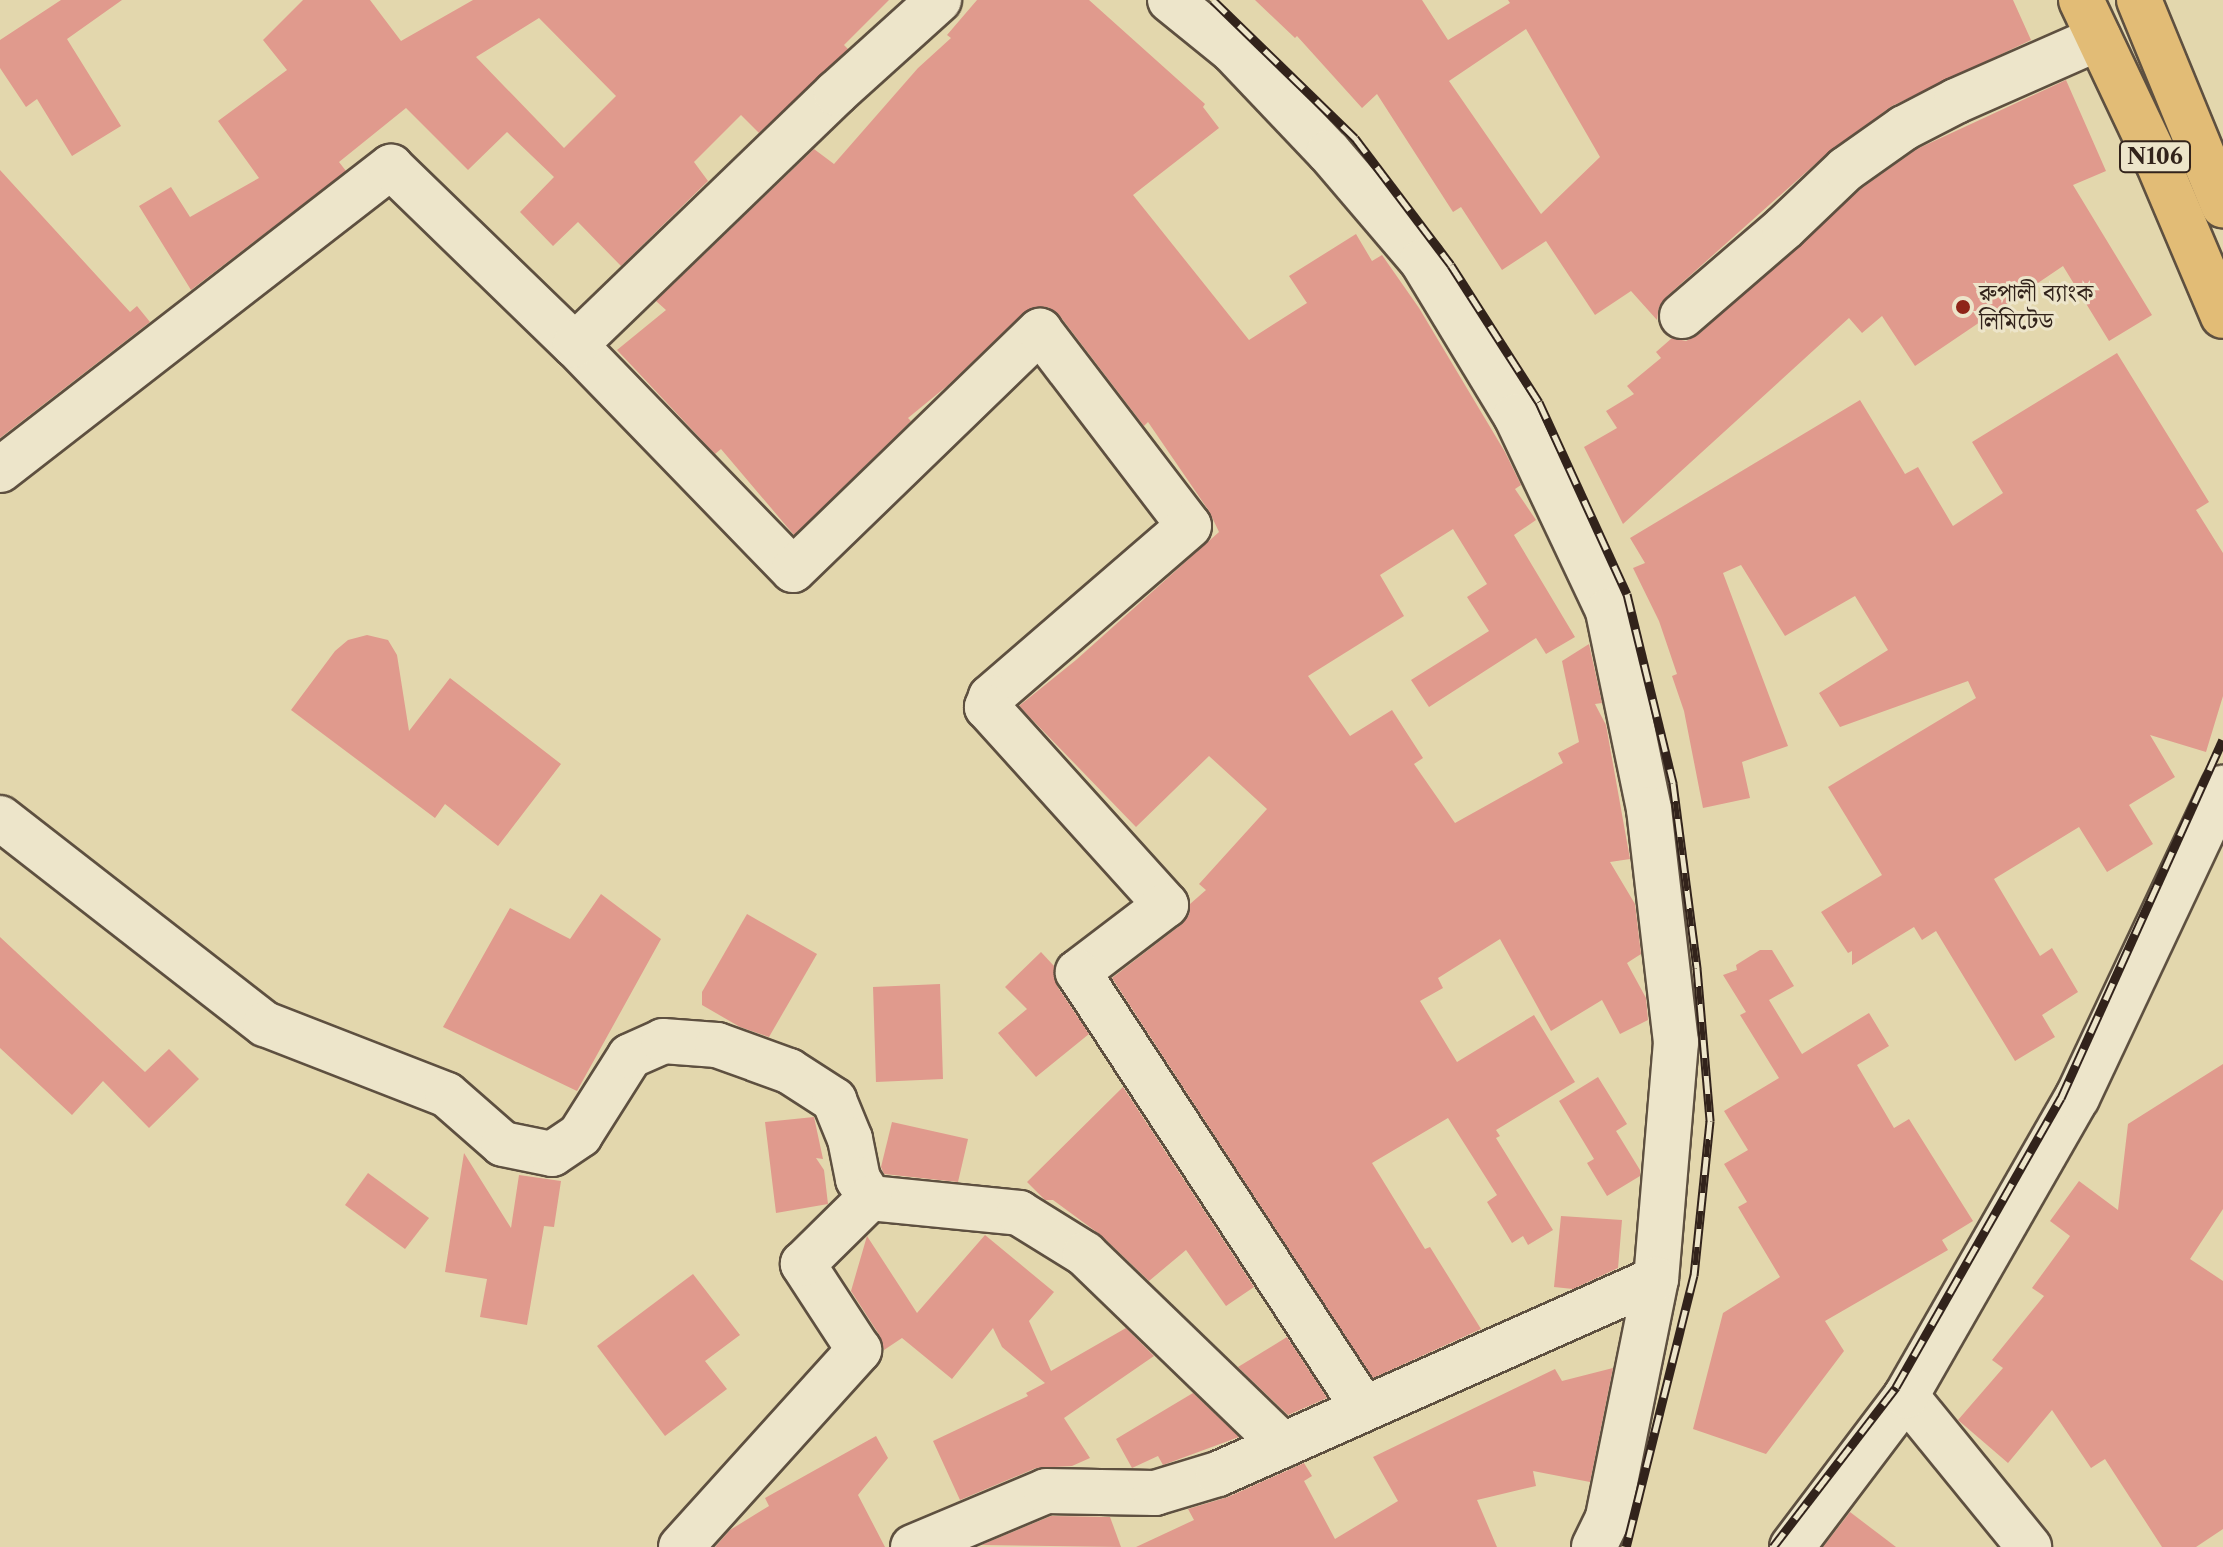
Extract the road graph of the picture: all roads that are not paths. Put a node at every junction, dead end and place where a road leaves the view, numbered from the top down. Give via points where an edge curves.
1 (939, 0) edge
2 (1170, 0) edge
3 (2139, 0) edge
4 (2090, 19) edge
5 (2223, 205) edge
6 (1682, 316) dead end
7 (2223, 316) edge
8 (575, 345) junction
9 (0, 470) edge
10 (2223, 788) edge
11 (0, 818) edge
12 (870, 1198) junction
13 (1656, 1279) junction
14 (1906, 1396) junction
15 (1364, 1409) junction
16 (1283, 1445) junction
17 (681, 1547) edge
18 (913, 1547) edge
19 (1594, 1547) edge
20 (1792, 1547) edge
21 (2029, 1547) edge

1 - 8 street
2 - 13 street via 1233,51 1422,261 1516,416 1608,611 1649,809 1676,1042
3 - 5 highway, N106
4 - 6 street via 1904,128 1846,169
4 - 7 highway, N106
8 - 9 street via 391,167
8 - 15 street via 793,570 1040,331 1189,526 991,697 987,707 1166,905 1078,972
10 - 14 street via 2077,1098
11 - 12 street via 265,1024 447,1095 503,1144 552,1154 580,1135 630,1056 663,1041 717,1045 789,1071 834,1100 858,1179
12 - 16 street via 1019,1213 1085,1254
12 - 17 street via 803,1264 859,1350
13 - 15 street
13 - 19 street via 1608,1518
14 - 20 street
14 - 21 street
15 - 16 street
16 - 18 street via 1218,1474 1155,1493 1046,1491

